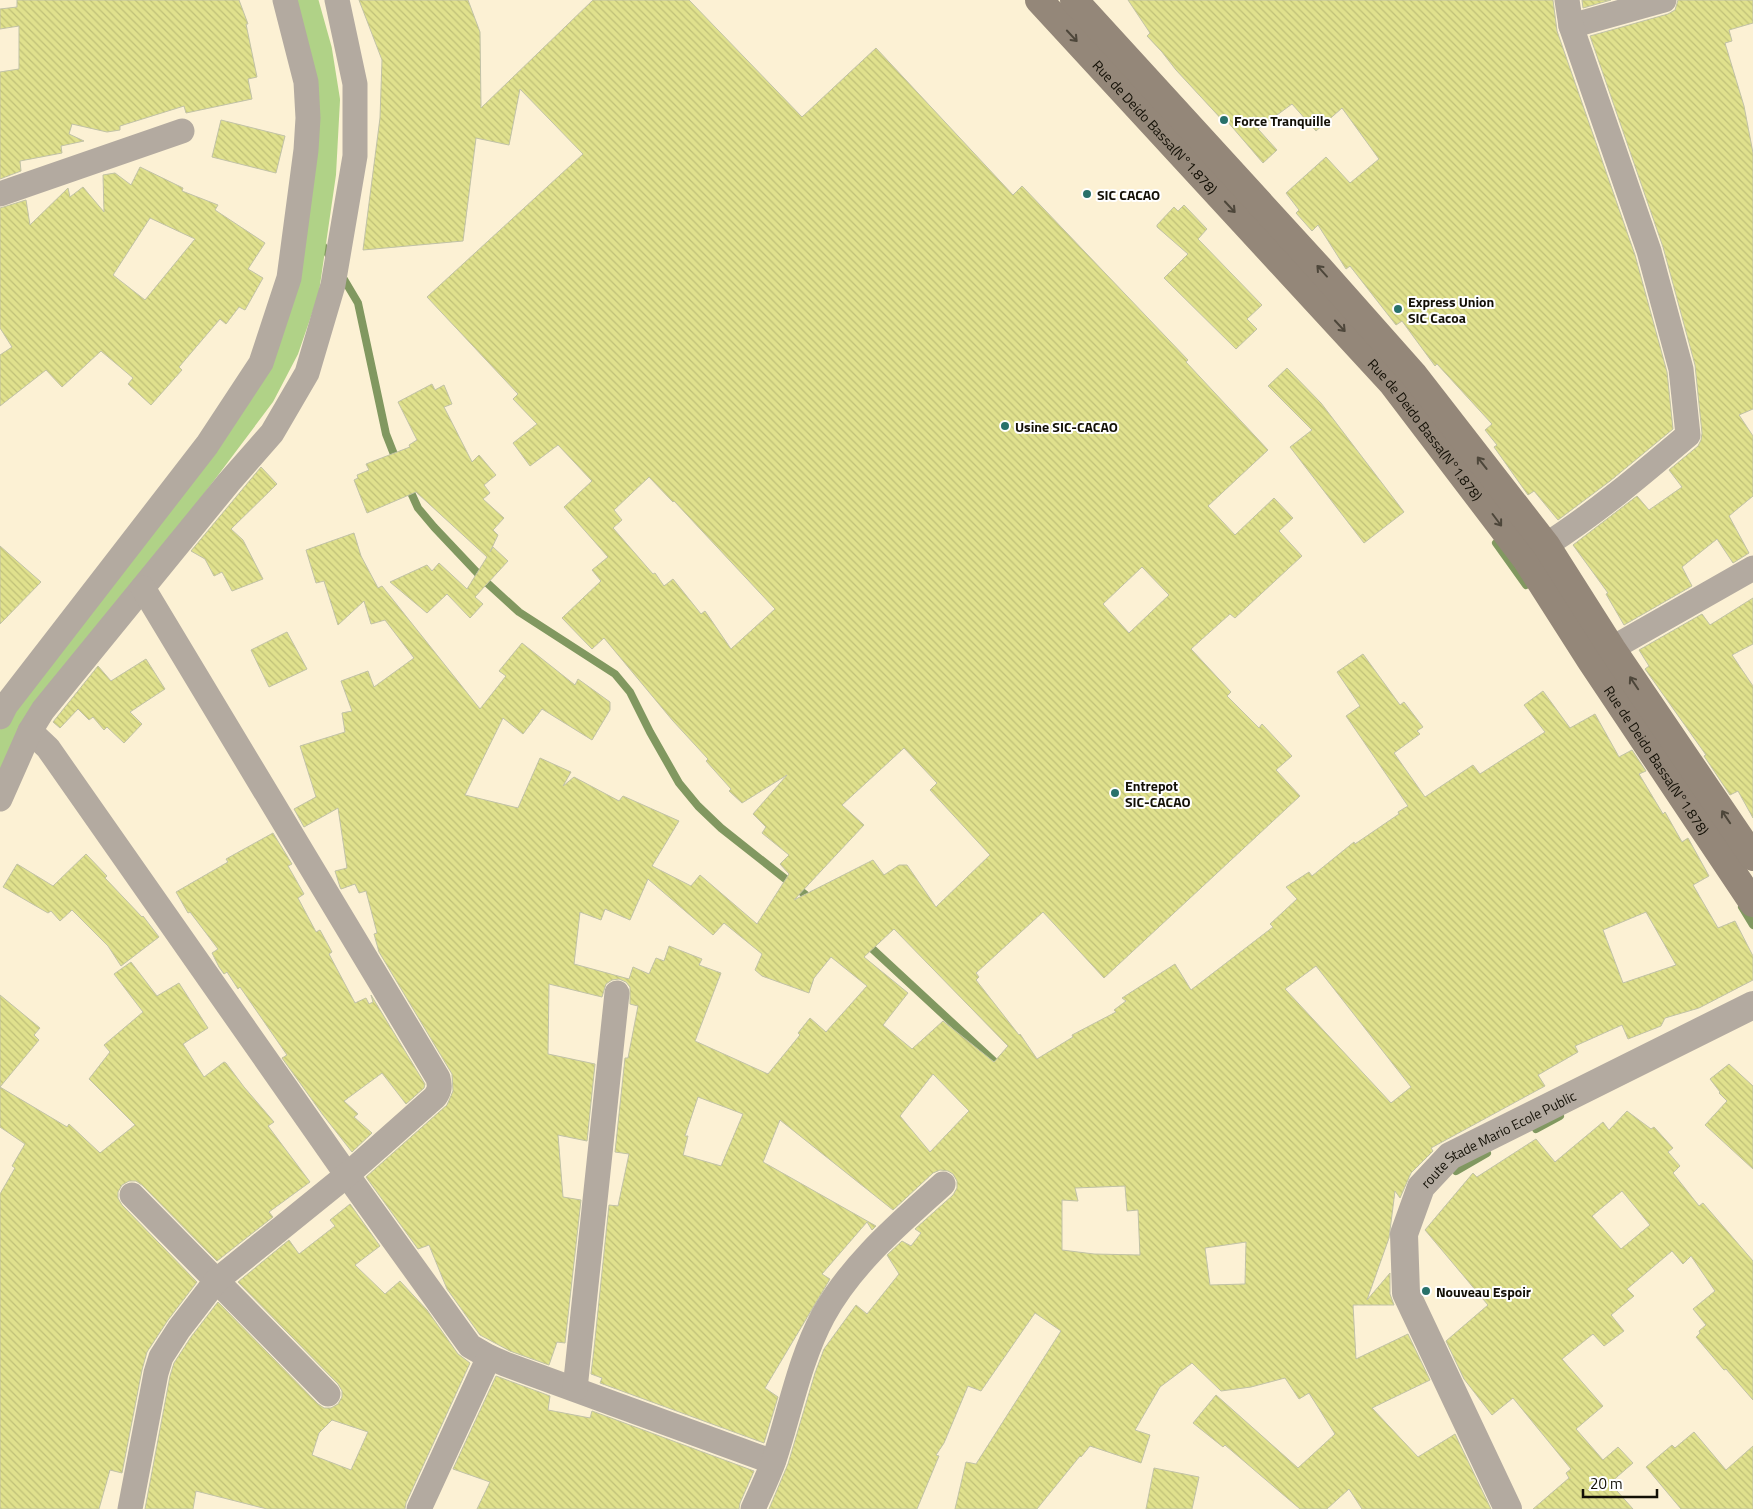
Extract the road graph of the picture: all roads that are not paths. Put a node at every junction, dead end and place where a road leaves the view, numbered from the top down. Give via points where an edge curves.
1 (285, 0) edge
2 (338, 0) edge
3 (1039, 0) edge
4 (1074, 0) edge
5 (1567, 0) edge
6 (1664, 0) edge
7 (1572, 26) junction
8 (182, 130) dead end
9 (0, 194) edge
10 (1546, 545) junction
11 (1753, 568) edge
12 (142, 588) junction
13 (1601, 655) junction
14 (0, 717) edge
15 (30, 730) junction
16 (0, 799) edge
17 (1753, 858) edge
18 (1753, 903) edge
19 (617, 993) dead end
20 (1753, 1006) edge
21 (348, 1175) junction
22 (943, 1184) dead end
23 (132, 1196) dead end
24 (216, 1281) junction
25 (488, 1357) junction
26 (575, 1389) junction
27 (328, 1394) dead end
28 (773, 1462) junction
29 (130, 1509) edge
30 (420, 1509) edge
31 (753, 1509) edge
32 (1508, 1509) edge

1 - 14 street via 306,82 306,150 289,278 261,363 207,444
2 - 12 street via 355,84 355,156 333,284 307,373 272,433
3 -> 13 main road, Rue de Deido Bassa(N°1.878) via 1392,383
10 -> 4 main road via 1414,376
5 - 7 street
6 - 7 street
7 - 10 street via 1649,252 1681,368 1688,435 1637,479
8 - 9 street
10 - 13 main road
11 - 13 street
12 - 15 street via 42,710
12 - 21 street via 438,1078 440,1085 435,1096
17 -> 13 main road
13 - 18 main road, Rue de Deido Bassa(N°1.878)
15 - 16 street
15 - 21 street via 48,748
19 - 26 street
20 - 32 street, route Stade Mario Ecole Public via 1450,1156 1421,1187 1404,1234 1406,1293
21 - 24 street
21 - 25 street via 470,1346
22 - 28 street via 875,1247 823,1316 807,1350
23 - 24 street
24 - 27 street
24 - 29 street via 178,1329 161,1357
25 - 26 street
25 - 30 street
26 - 28 street
28 - 31 street

